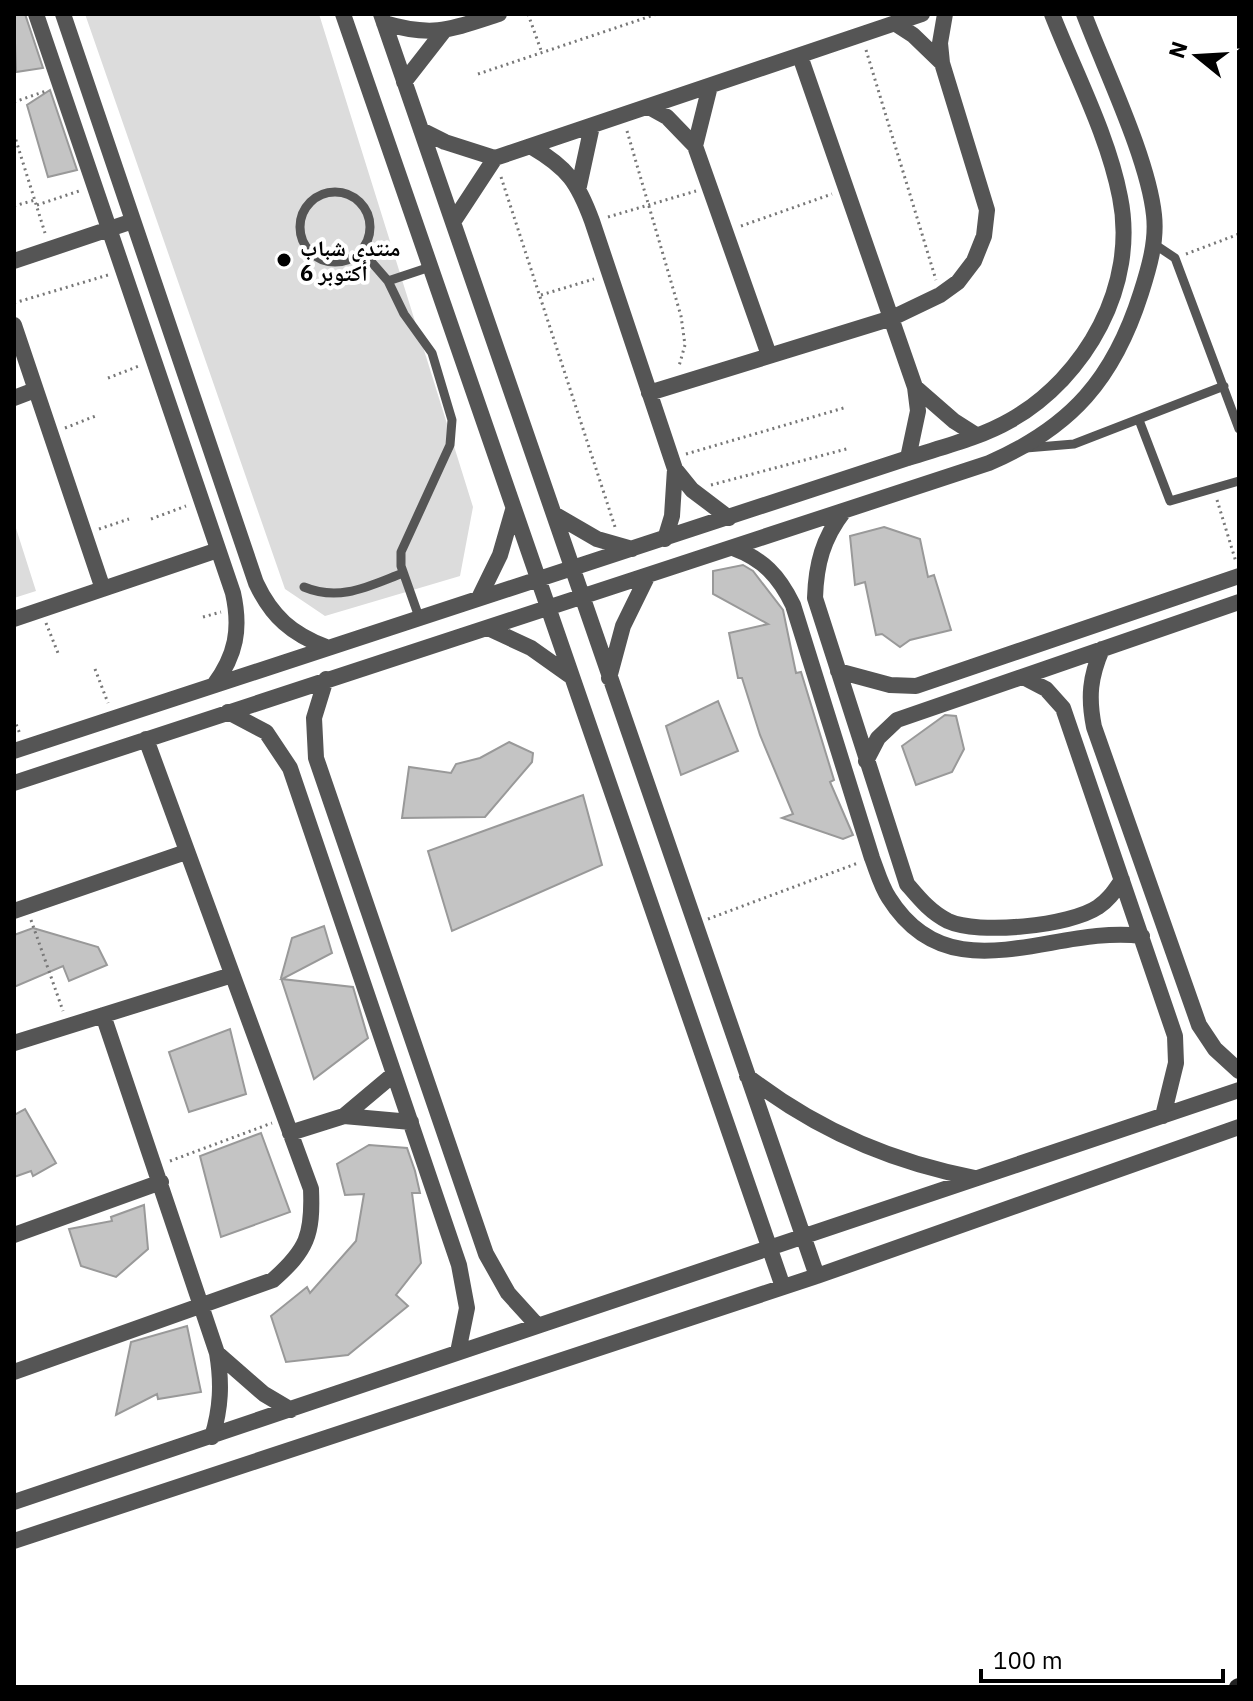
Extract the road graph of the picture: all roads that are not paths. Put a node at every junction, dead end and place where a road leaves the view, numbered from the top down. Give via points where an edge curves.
1 (36, 14) edge
2 (63, 14) edge
3 (343, 14) edge
4 (499, 14) edge
5 (922, 14) edge
6 (945, 14) edge
7 (1052, 14) edge
8 (1084, 14) edge
9 (383, 19) edge
10 (896, 24) junction
11 (443, 32) junction
12 (800, 56) junction
13 (942, 63) junction
14 (404, 82) junction
15 (710, 86) junction
16 (649, 107) junction
17 (592, 126) junction
18 (421, 130) junction
19 (695, 146) junction
20 (532, 147) junction
21 (495, 158) junction
22 (579, 186) junction
23 (133, 221) junction
24 (453, 222) junction
25 (109, 229) junction
26 (1154, 244) junction
27 (361, 250) junction
28 (14, 261) edge
29 (430, 267) junction
30 (388, 281) junction
31 (892, 318) junction
32 (14, 325) edge
33 (769, 355) junction
34 (1224, 386) junction
35 (915, 387) junction
36 (35, 390) junction
37 (649, 393) junction
38 (14, 398) edge
39 (1139, 420) junction
40 (1239, 429) edge
41 (976, 435) junction
42 (1024, 448) junction
43 (908, 458) junction
44 (673, 464) junction
45 (1239, 481) edge
46 (514, 509) junction
47 (844, 511) junction
48 (554, 514) junction
49 (729, 518) junction
50 (665, 539) junction
51 (627, 548) junction
52 (733, 548) junction
53 (218, 550) junction
54 (572, 570) junction
55 (403, 573) junction
56 (1239, 575) edge
57 (647, 577) junction
58 (538, 581) junction
59 (304, 587) dead end
60 (103, 589) junction
61 (479, 598) junction
62 (815, 598) junction
63 (581, 599) junction
64 (793, 605) junction
65 (1235, 607) edge
66 (548, 610) junction
67 (419, 617) junction
68 (14, 619) edge
69 (488, 628) junction
70 (326, 647) junction
71 (1102, 649) junction
72 (838, 671) junction
73 (570, 677) junction
74 (1023, 677) junction
75 (326, 679) junction
76 (608, 679) junction
77 (214, 685) junction
78 (916, 686) junction
79 (921, 711) junction
80 (228, 712) junction
81 (1094, 727) junction
82 (1073, 732) junction
83 (146, 739) junction
84 (14, 751) edge
85 (316, 758) junction
86 (866, 761) junction
87 (290, 768) junction
88 (14, 783) edge
89 (186, 852) junction
90 (1122, 880) junction
91 (20, 909) edge
92 (1062, 919) junction
93 (1142, 936) junction
94 (1065, 940) junction
95 (232, 975) junction
96 (103, 1015) junction
97 (1199, 1025) junction
98 (1175, 1036) junction
99 (14, 1043) edge
100 (1239, 1071) edge
101 (394, 1074) junction
102 (747, 1076) junction
103 (1239, 1090) edge
104 (344, 1116) junction
105 (1163, 1116) junction
106 (411, 1122) junction
107 (288, 1126) junction
108 (1239, 1127) edge
109 (158, 1174) junction
110 (976, 1179) junction
111 (14, 1235) edge
112 (803, 1237) junction
113 (770, 1248) junction
114 (486, 1254) junction
115 (459, 1265) junction
116 (817, 1276) junction
117 (783, 1287) junction
118 (202, 1305) junction
119 (537, 1325) junction
120 (458, 1352) junction
121 (217, 1353) junction
122 (14, 1372) edge
123 (291, 1410) junction
124 (212, 1437) junction
125 (14, 1502) edge
126 (14, 1541) edge

1 - 25 street
2 - 23 street
3 - 29 street
4 - 11 street
5 - 10 street
6 - 13 street
7 - 41 street via 1120,199 1118,274 1108,310 1068,374 1031,407
8 - 26 street via 1149,186
9 - 11 street via 423,32
9 - 14 street
10 - 12 street
10 - 13 street
11 - 14 street
12 - 15 street
12 - 31 street
13 - 31 street via 987,210 984,236 958,282
14 - 18 street
15 - 16 street
15 - 19 street
16 - 17 street
16 - 19 street
17 - 20 street
17 - 22 street
18 - 21 street
18 - 24 street
19 - 33 street
20 - 21 street
20 - 22 street
21 - 24 street
22 - 37 street
23 - 25 street
23 - 70 street via 256,583 283,624
24 - 48 street
25 - 28 street
25 - 53 street
26 - 34 lane via 1175,258
26 - 42 street via 1128,333 1110,367 1087,398
27 - 27 lane via 370,224 358,200 332,191 308,204 299,230 312,254 337,262
27 - 30 lane
29 - 30 lane
29 - 46 street
30 - 55 lane via 432,353 452,420 450,445 401,552
31 - 33 street
31 - 35 street
32 - 36 street
33 - 37 street
34 - 39 lane
34 - 40 lane
35 - 41 street
35 - 43 street via 918,411
36 - 38 street
36 - 60 street
37 - 44 street
39 - 42 lane via 1074,444
39 - 45 lane via 1170,501
41 - 43 street
42 - 47 street
43 - 49 street
44 - 49 street via 692,490
44 - 50 street via 672,516
46 - 58 street
46 - 61 street
47 - 52 street
47 - 62 street via 821,551
48 - 51 street
48 - 54 street
49 - 50 street
50 - 51 street
51 - 54 street
52 - 57 street
52 - 64 street via 770,568
53 - 60 street
53 - 77 street via 238,617 229,666
54 - 58 street
54 - 63 street
55 - 59 lane via 347,594
55 - 67 lane
56 - 78 street
57 - 63 street
57 - 76 street via 623,626
58 - 61 street
58 - 66 street
60 - 68 street
61 - 67 street
62 - 64 street via 801,591
62 - 72 street
63 - 66 street
63 - 76 street
64 - 94 street via 888,898 910,923 938,942 970,952 1004,952
65 - 71 street
66 - 69 street
66 - 73 street
67 - 70 street
69 - 73 street via 531,648
69 - 75 street
70 - 77 street
71 - 74 street
71 - 81 street via 1091,674
72 - 78 street
72 - 86 street
73 - 113 street
74 - 79 street
74 - 82 street via 1046,689 1063,708
75 - 80 street
75 - 85 street via 314,718
76 - 102 street
77 - 84 street
78 - 79 street via 908,701
79 - 86 street via 897,720 878,738
80 - 83 street
80 - 87 street via 266,732
81 - 82 street via 1081,719
81 - 97 street
82 - 90 street
83 - 88 street
83 - 89 street
85 - 87 street
85 - 114 street
86 - 92 street via 907,884 925,905 948,921 974,929
87 - 101 street
89 - 91 street
89 - 95 street
90 - 92 street via 1097,908
90 - 93 street
92 - 94 street via 1069,920 1074,931
93 - 94 street via 1103,933
93 - 98 street
95 - 96 street
95 - 107 street
96 - 99 street
96 - 109 street
97 - 98 street via 1193,1041
97 - 100 street
98 - 105 street via 1176,1063
101 - 104 street
101 - 106 street
102 - 110 street via 805,1116 868,1148
102 - 112 street
103 - 105 street
104 - 106 street
104 - 107 street
105 - 110 street
106 - 115 street
107 - 118 street via 311,1189 313,1224 299,1257 273,1280
108 - 116 street
109 - 111 street
109 - 118 street
110 - 112 street
112 - 113 street
112 - 116 street
113 - 117 street
113 - 119 street
114 - 115 street
114 - 119 street via 508,1293
115 - 120 street via 467,1308
116 - 117 street
117 - 126 street
118 - 121 street
118 - 122 street
119 - 120 street
120 - 123 street
121 - 123 street
121 - 124 street via 222,1381
123 - 124 street
124 - 125 street

